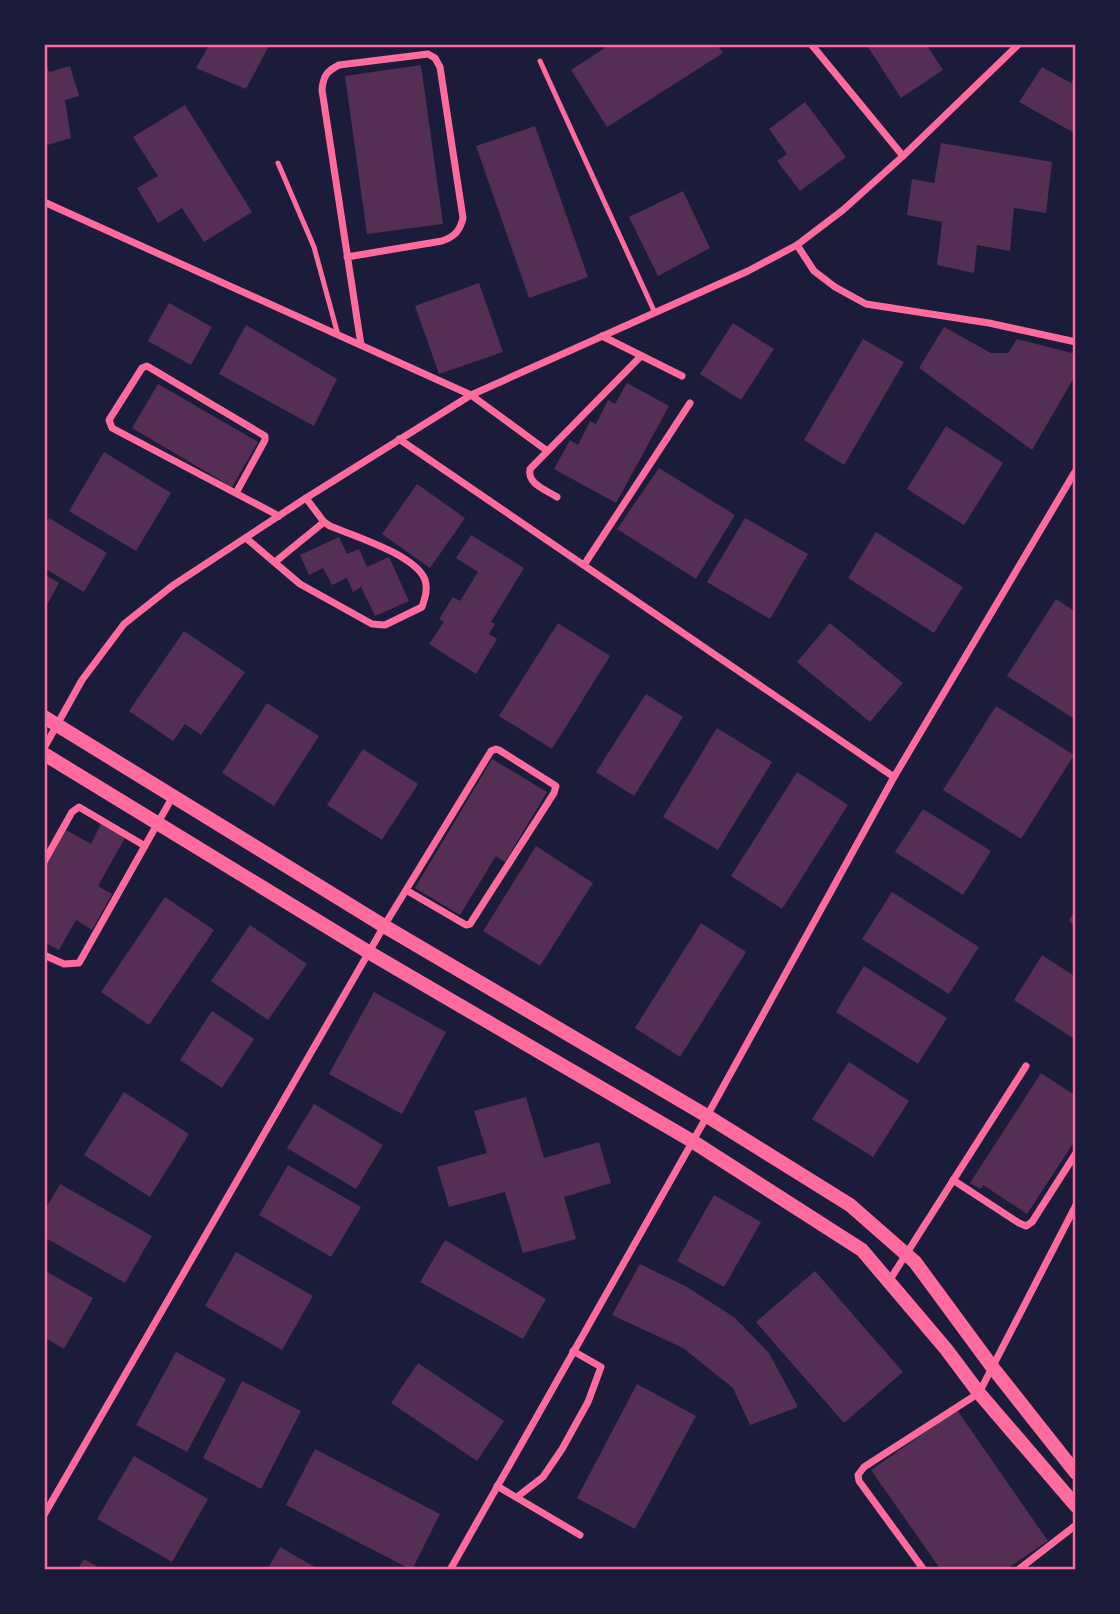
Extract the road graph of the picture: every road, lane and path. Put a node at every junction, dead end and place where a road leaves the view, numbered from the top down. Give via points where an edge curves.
1 (811, 44) edge
2 (1018, 44) edge
3 (540, 61) dead end
4 (903, 156) junction
5 (278, 163) dead end
6 (44, 202) edge
7 (796, 244) junction
8 (347, 257) junction
9 (655, 313) junction
10 (338, 334) junction
11 (601, 336) junction
12 (1076, 342) edge
13 (360, 345) junction
14 (641, 356) junction
15 (682, 376) dead end
16 (471, 395) junction
17 (690, 402) dead end
18 (399, 439) junction
19 (546, 450) junction
20 (1076, 471) edge
21 (236, 493) junction
22 (558, 497) dead end
23 (306, 498) junction
24 (279, 516) junction
25 (324, 522) junction
26 (246, 538) junction
27 (275, 562) junction
28 (583, 565) junction
29 (44, 717) edge
30 (57, 725) junction
31 (44, 748) edge
32 (44, 754) edge
33 (894, 777) junction
34 (173, 796) junction
35 (158, 823) junction
36 (145, 846) junction
37 (44, 862) edge
38 (407, 890) junction
39 (384, 926) junction
40 (370, 953) junction
41 (44, 955) edge
42 (1026, 1066) dead end
43 (707, 1116) junction
44 (692, 1141) junction
45 (1076, 1153) edge
46 (953, 1180) junction
47 (1076, 1205) edge
48 (906, 1254) junction
49 (888, 1282) junction
50 (573, 1351) junction
51 (993, 1368) junction
52 (979, 1393) junction
53 (1076, 1473) edge
54 (497, 1486) junction
55 (517, 1497) junction
56 (1076, 1506) edge
57 (44, 1515) edge
58 (1076, 1525) edge
59 (580, 1535) dead end
60 (450, 1570) edge
61 (924, 1570) edge
62 (1018, 1570) edge

1 - 4 street
2 - 4 street
3 - 9 lane
4 - 7 street via 843,210
5 - 10 lane via 314,247
6 - 10 street
7 - 9 street
7 - 12 street via 814,271 866,304
8 - 8 street via 323,78 339,65 428,54 440,67 461,228 442,241
8 - 13 street
9 - 11 street
10 - 13 street
11 - 14 street
11 - 16 street
13 - 16 street
14 - 15 street
14 - 19 street
16 - 18 street
16 - 19 street
17 - 28 street
18 - 23 street
18 - 28 street
19 - 22 street via 529,475 531,481
20 - 33 street
21 - 21 street via 112,428 109,420 142,368 147,366 265,436
21 - 24 street
23 - 24 street
23 - 25 street
24 - 26 street
25 - 27 street
25 - 27 street via 419,569 427,589 422,607 378,626 300,584
26 - 27 street
26 - 30 street via 124,624 82,680
28 - 33 street
29 - 30 main road
30 - 31 street
30 - 34 main road
32 - 35 main road
33 - 43 street
34 - 35 street
34 - 39 main road
35 - 36 street
35 - 40 main road
36 - 37 street via 79,807 72,811
36 - 41 street via 79,962 64,964
38 - 38 street via 494,749 556,786 470,924
38 - 39 street
39 - 40 street
39 - 43 main road
40 - 44 main road
40 - 57 street
42 - 46 street
43 - 44 street
43 - 48 main road via 850,1205
44 - 49 main road via 862,1251
44 - 50 street
45 - 46 street via 1026,1226
46 - 48 street
47 - 51 street
48 - 49 street
48 - 51 main road
49 - 52 main road
50 - 54 street
50 - 55 street via 601,1367 588,1402 543,1478
51 - 52 street
51 - 53 main road
52 - 56 main road
52 - 61 street via 858,1475
54 - 55 street
54 - 60 street
55 - 59 street
58 - 62 street

